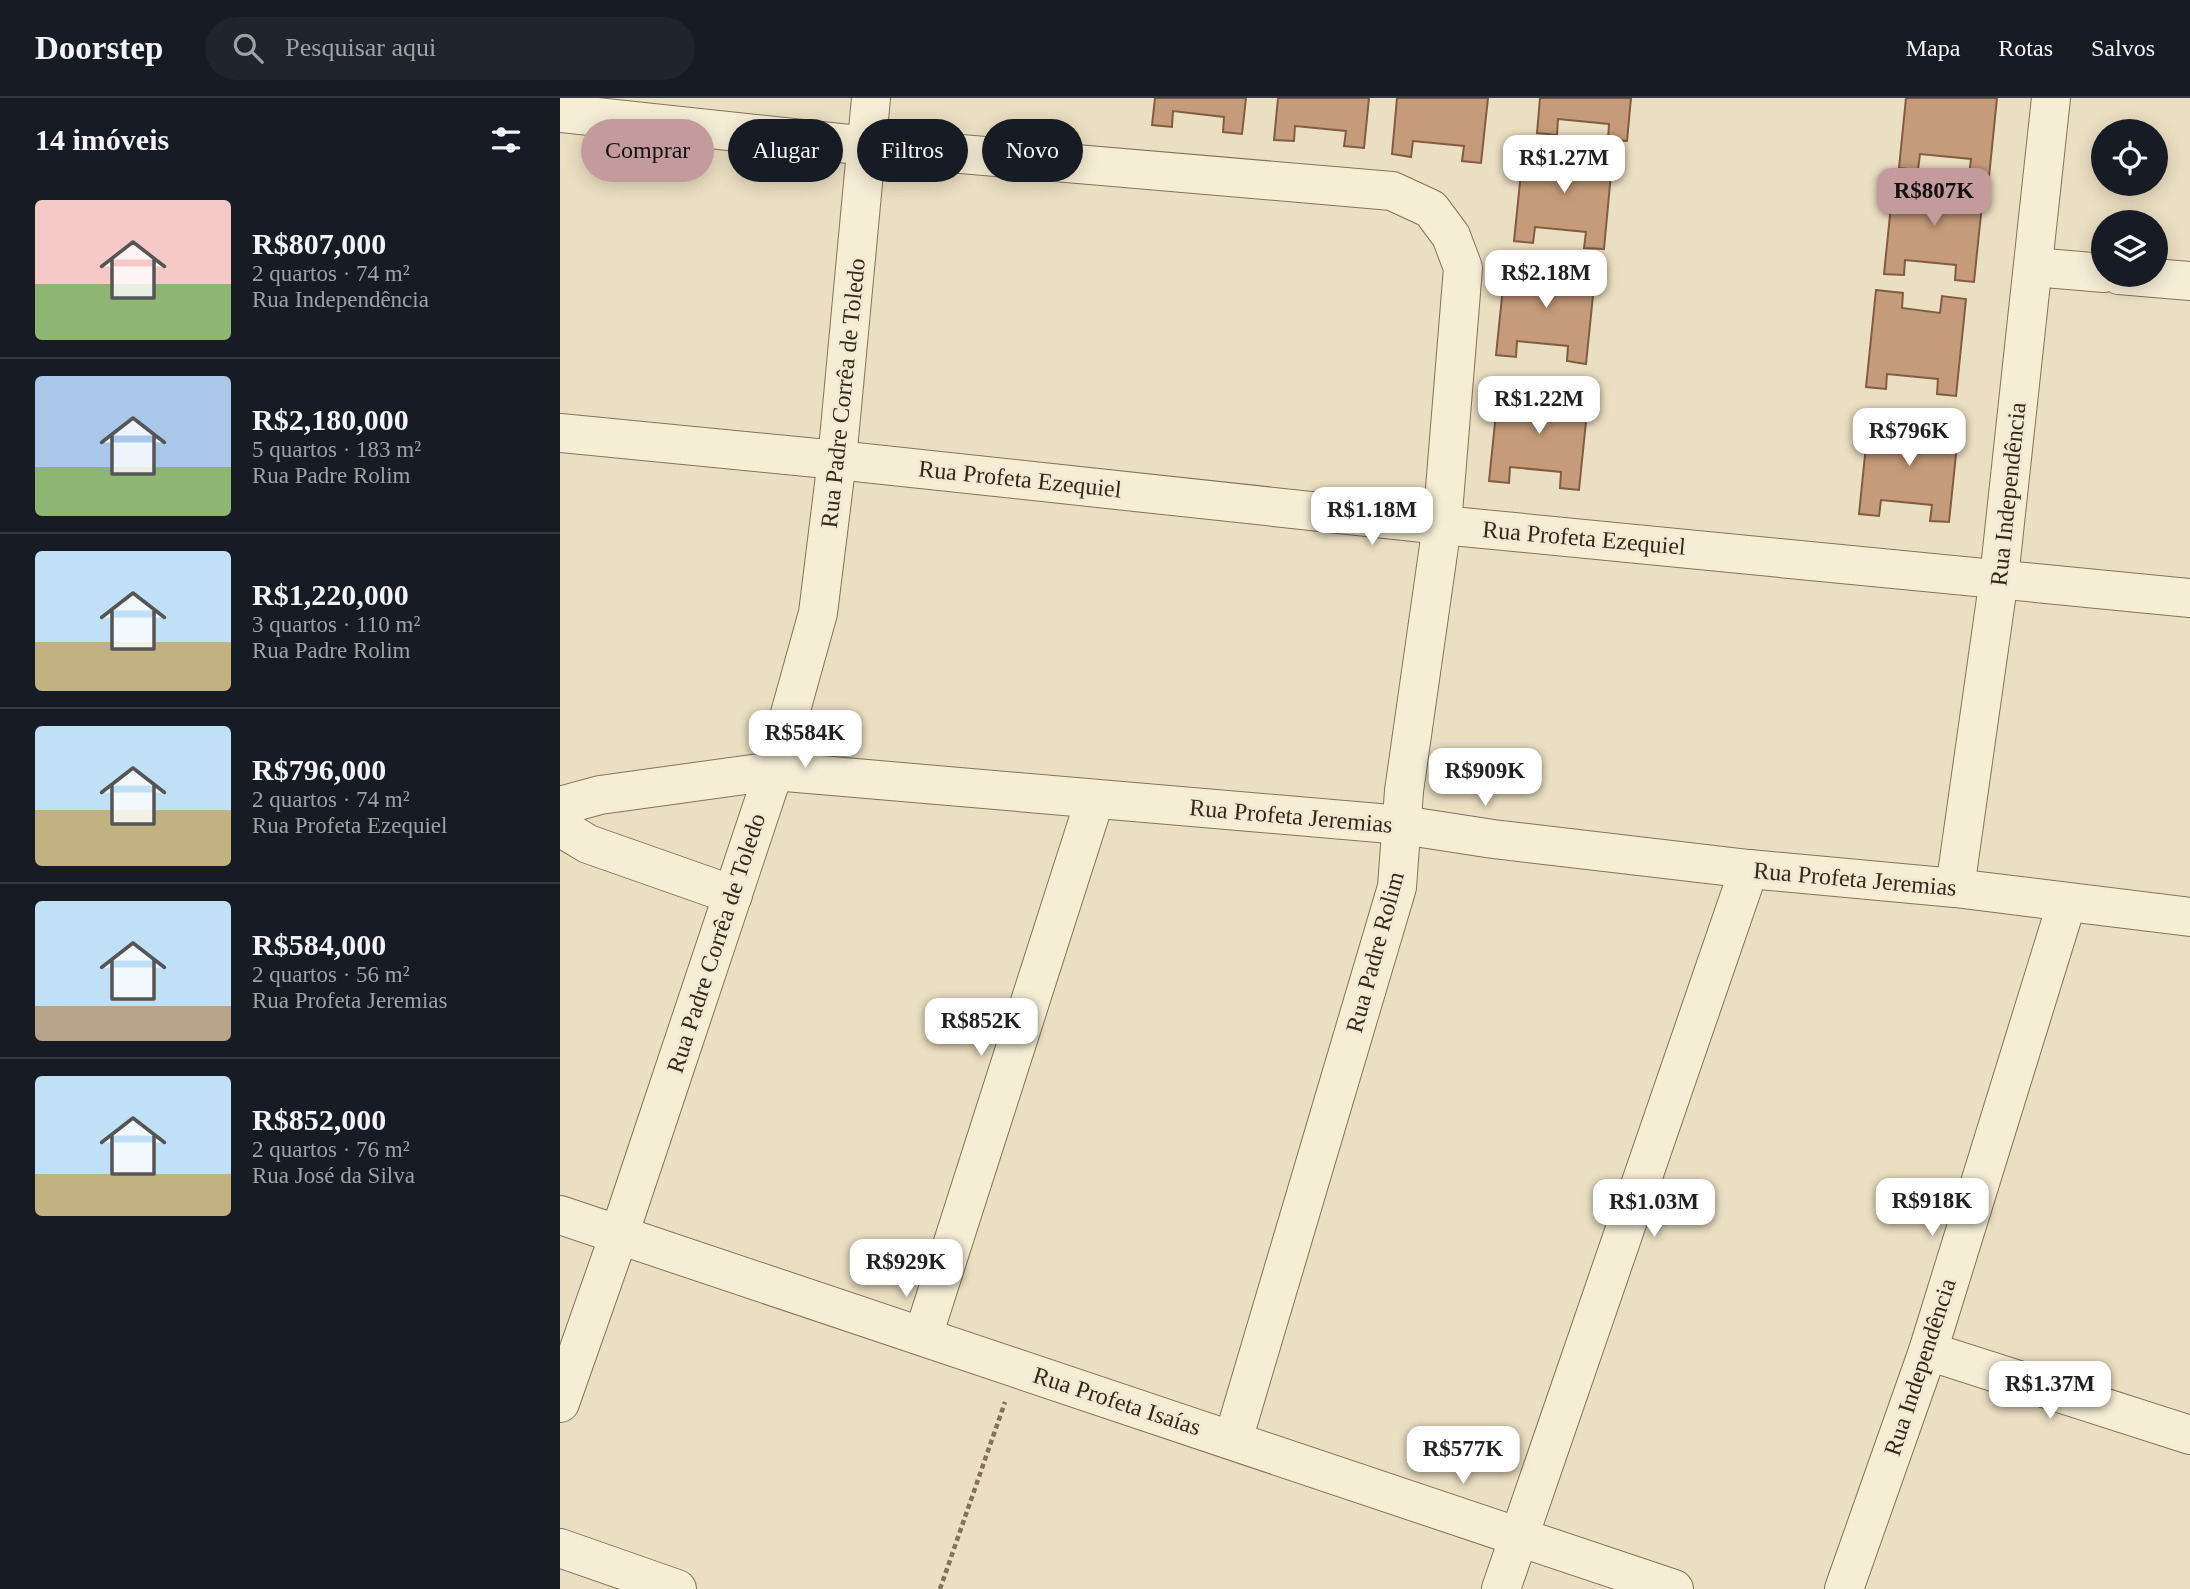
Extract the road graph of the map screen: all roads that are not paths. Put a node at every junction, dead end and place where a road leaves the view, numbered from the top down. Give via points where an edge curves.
1 (872, 98) edge
2 (2051, 98) edge
3 (560, 113) edge
4 (870, 119) edge
5 (857, 145) edge
6 (968, 155) edge
7 (864, 182) edge
8 (2032, 267) junction
9 (2091, 272) edge
10 (2168, 279) edge
11 (2190, 281) edge
12 (560, 433) edge
13 (837, 460) junction
14 (1442, 525) junction
15 (1999, 578) junction
16 (2190, 598) edge
17 (774, 771) junction
18 (1096, 799) junction
19 (560, 806) edge
20 (1402, 825) junction
21 (560, 827) edge
22 (1749, 869) junction
23 (1955, 888) junction
24 (733, 895) junction
25 (2067, 902) junction
26 (2190, 917) edge
27 (560, 1215) edge
28 (619, 1235) junction
29 (923, 1336) junction
30 (1928, 1351) junction
31 (560, 1403) edge
32 (2190, 1435) edge
33 (1233, 1440) junction
34 (1519, 1537) junction
35 (560, 1548) edge
36 (677, 1589) edge
37 (1501, 1589) edge
38 (1674, 1589) edge
39 (1844, 1589) edge

1 - 4 street, Rua Padre Corrêa de Toledo
2 - 8 street, Rua Independência
3 - 5 street
6 - 14 street, Rua Padre Rolim via 1392,191 1430,209 1451,236 1463,268
7 - 13 street, Rua Padre Corrêa de Toledo
8 - 9 street
8 - 15 street, Rua Independência
10 - 11 street
12 - 13 street, Rua Profeta Ezequiel
13 - 14 street, Rua Profeta Ezequiel
13 - 17 street, Rua Padre Corrêa de Toledo via 818,613
14 - 15 street, Rua Profeta Ezequiel
14 - 20 street, Rua Padre Rolim
15 - 16 street, Rua Profeta Ezequiel
15 - 23 street, Rua Independência
17 - 18 street, Rua Profeta Jeremias
17 - 19 street, Rua Profeta Jeremias via 600,795
17 - 24 street, Rua Padre Corrêa de Toledo
18 - 20 street, Rua Profeta Jeremias
18 - 29 street
20 - 22 street, Rua Profeta Jeremias
20 - 33 street, Rua Padre Rolim via 1397,887
21 - 24 street via 588,844
22 - 23 street, Rua Profeta Jeremias
22 - 34 street
23 - 25 street, Rua Profeta Jeremias
24 - 28 street, Rua Padre Corrêa de Toledo
25 - 26 street, Rua Profeta Jeremias
25 - 30 street, Rua Independência
27 - 28 street, Rua Profeta Isaías
28 - 29 street, Rua Profeta Isaías
28 - 31 street, Rua Padre Corrêa de Toledo
29 - 33 street, Rua Profeta Isaías
30 - 32 street
30 - 39 street, Rua Independência
33 - 34 street, Rua Profeta Isaías
34 - 37 street
34 - 38 street, Rua Profeta Isaías
35 - 36 street

